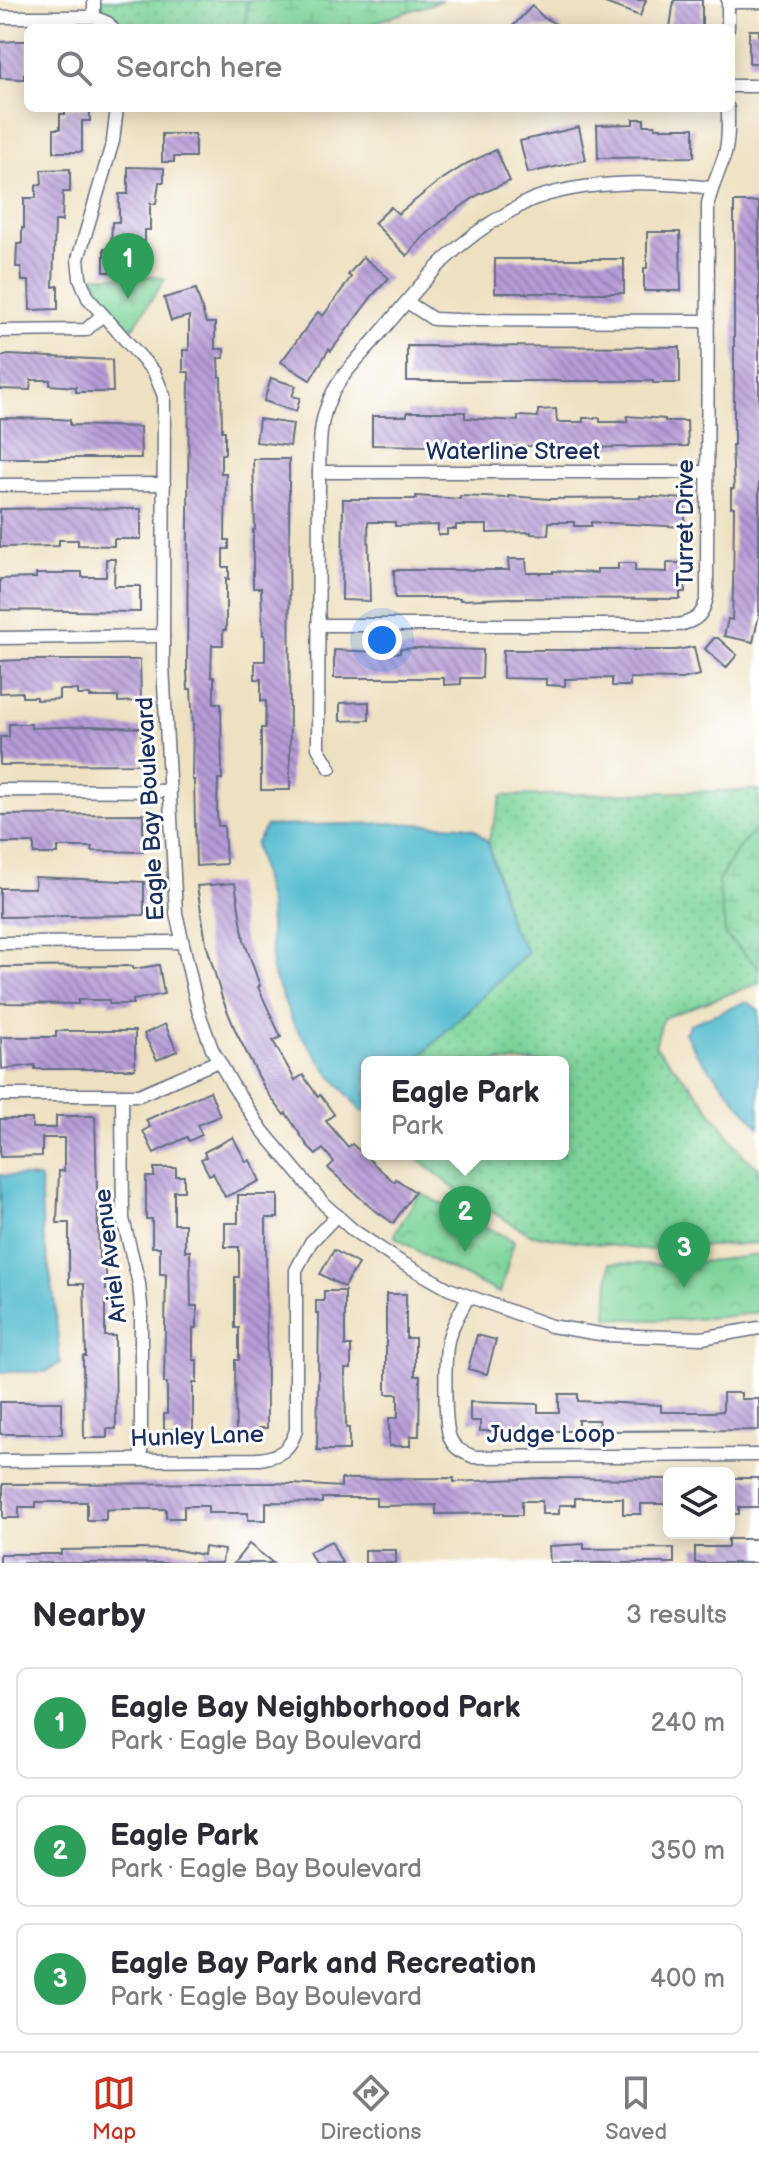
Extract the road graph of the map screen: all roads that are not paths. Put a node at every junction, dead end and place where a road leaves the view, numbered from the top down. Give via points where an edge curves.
1 (94, 0) edge
2 (728, 1) edge
3 (759, 2) edge
4 (0, 17) edge
5 (94, 17) junction
6 (109, 24) edge
7 (728, 24) edge
8 (735, 86) edge
9 (759, 86) edge
10 (117, 112) edge
11 (728, 112) edge
12 (711, 188) junction
13 (407, 302) junction
14 (101, 316) junction
15 (708, 321) junction
16 (0, 331) edge
17 (319, 472) junction
18 (706, 472) junction
19 (164, 484) junction
20 (0, 485) edge
21 (318, 625) junction
22 (163, 636) junction
23 (0, 638) edge
24 (330, 768) dead end
25 (0, 790) edge
26 (170, 791) junction
27 (181, 942) junction
28 (0, 943) edge
29 (218, 1061) junction
30 (0, 1095) edge
31 (122, 1095) junction
32 (337, 1215) junction
33 (468, 1297) junction
34 (759, 1328) edge
35 (759, 1455) edge
36 (141, 1460) junction
37 (0, 1461) edge

1 - 5 street
2 - 3 street
2 - 7 street
4 - 5 street
5 - 6 street
8 - 9 street
10 - 14 street, Eagle Bay Boulevard via 78,259 88,298
11 - 12 street, Turret Drive via 726,149
12 - 13 street via 596,185 534,199 458,245
12 - 15 street, Turret Drive
13 - 15 street via 433,319
13 - 17 street via 339,382 326,407
14 - 16 street via 86,330
14 - 19 street, Eagle Bay Boulevard via 154,372 164,396
15 - 18 street, Turret Drive
17 - 18 street, Waterline Street
17 - 21 street
18 - 21 street, Turret Drive via 707,597 703,613 692,622
19 - 20 street
19 - 22 street, Eagle Bay Boulevard
21 - 24 street via 318,748
22 - 23 street
22 - 26 street, Eagle Bay Boulevard
25 - 26 street
26 - 27 street, Eagle Bay Boulevard
27 - 28 street
27 - 29 street, Eagle Bay Boulevard
29 - 31 street via 139,1095
29 - 32 street, Eagle Bay Boulevard via 262,1130
30 - 31 street
31 - 36 street, Ariel Avenue via 123,1219 141,1305
32 - 33 street, Eagle Bay Boulevard via 399,1261
32 - 36 street, Hunley Lane via 311,1242 296,1270 292,1443 285,1451 260,1459
33 - 34 street, Eagle Bay Boulevard via 551,1326 606,1335 702,1338
33 - 35 street, Judge Loop via 446,1352 448,1427 457,1450 474,1457
36 - 37 street, Hunley Lane

